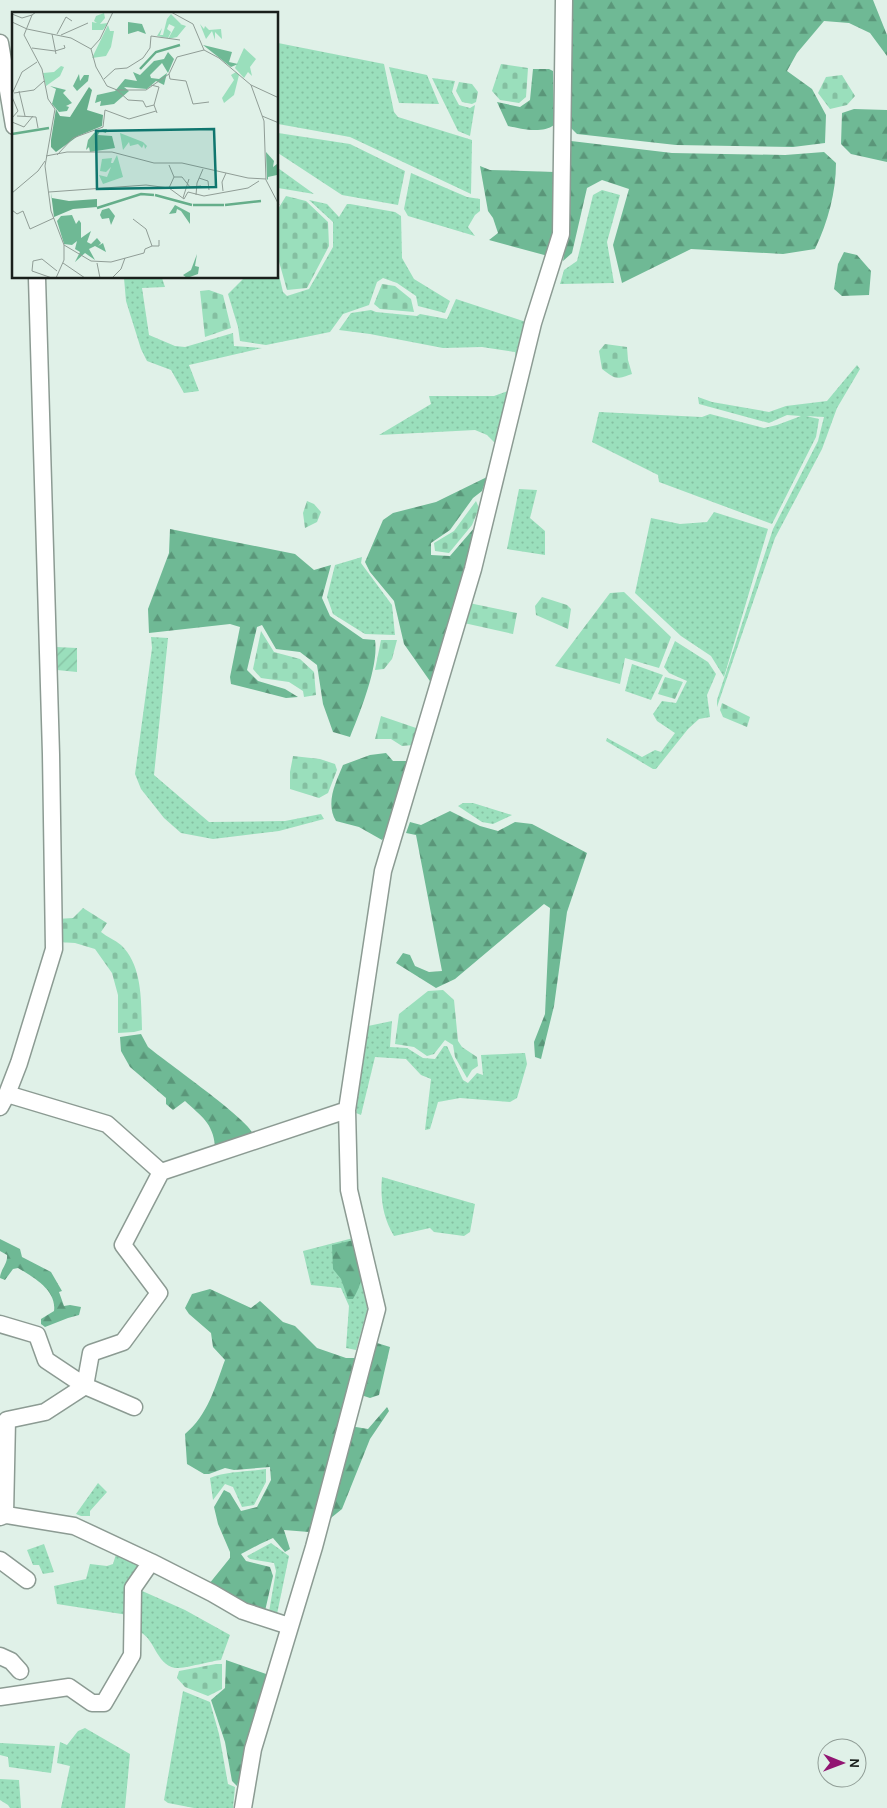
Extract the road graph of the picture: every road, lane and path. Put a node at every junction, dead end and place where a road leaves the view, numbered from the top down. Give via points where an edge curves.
1 (564, 0) edge
2 (0, 43) edge
3 (12, 114) edge
4 (37, 279) edge
5 (3, 1100) edge
6 (347, 1110) junction
7 (162, 1172) junction
8 (0, 1324) edge
9 (85, 1386) junction
10 (134, 1407) dead end
11 (2, 1515) edge
12 (0, 1560) edge
13 (151, 1562) junction
14 (28, 1580) dead end
15 (289, 1626) junction
16 (0, 1656) edge
17 (20, 1671) dead end
18 (0, 1696) edge
19 (243, 1808) edge

1 - 6 street via 561,234 533,324 473,569 383,871
2 - 3 street
4 - 5 street via 54,949 19,1063
5 - 7 street via 107,1124
6 - 7 street
6 - 15 street via 349,1190 377,1308 314,1547
7 - 9 street via 122,1245 159,1293 123,1342 91,1353
8 - 9 street via 37,1334 46,1360
9 - 10 street
9 - 11 street via 45,1412 7,1420
11 - 13 street via 74,1526
12 - 14 street
13 - 15 street via 244,1611
13 - 18 street via 133,1588 132,1655 104,1702 92,1703 69,1687
15 - 19 street via 254,1750
16 - 17 street via 11,1661

